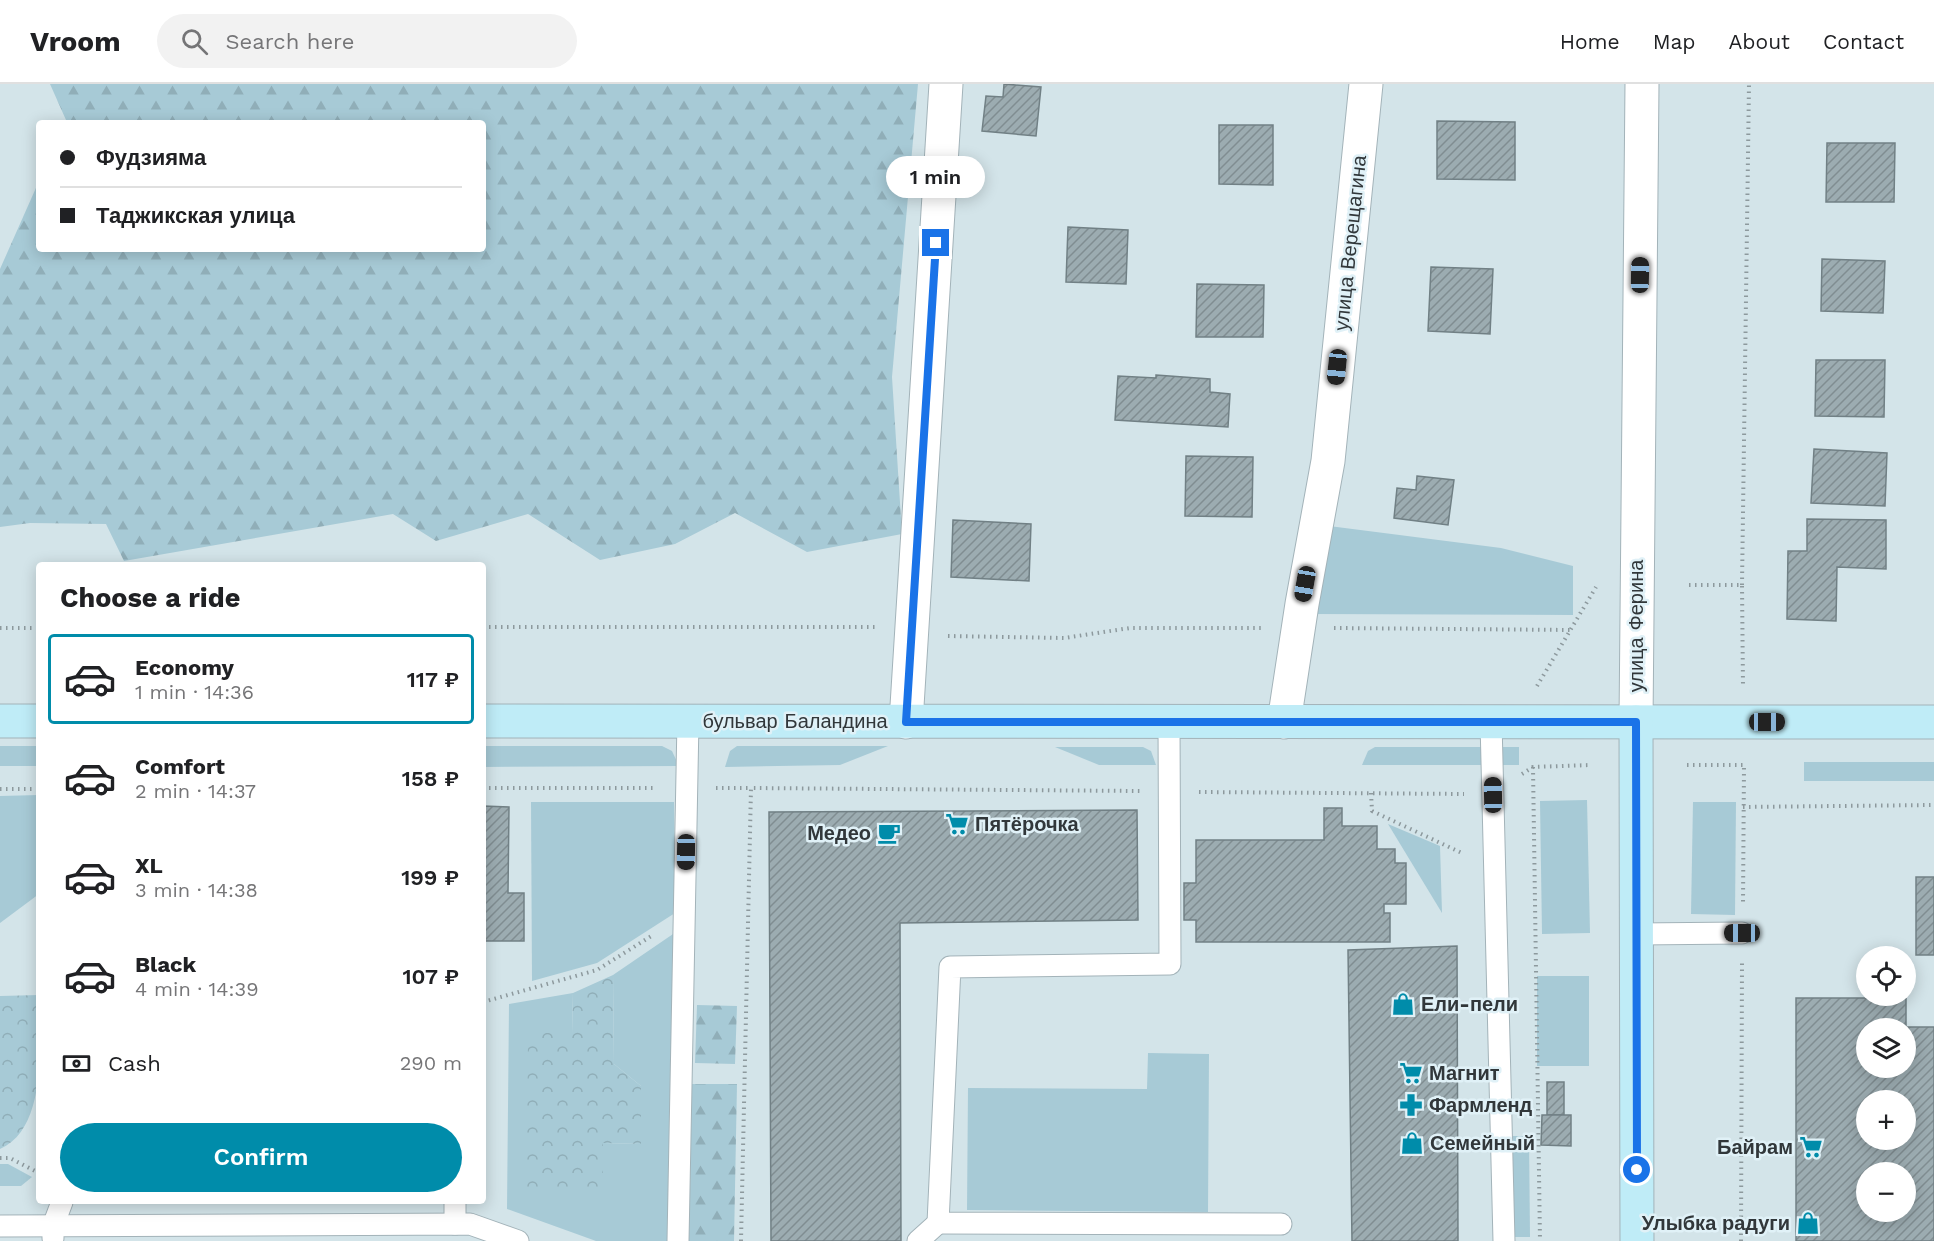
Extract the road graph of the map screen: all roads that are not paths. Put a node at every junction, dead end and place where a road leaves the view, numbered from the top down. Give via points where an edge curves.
1 (946, 84) edge
2 (1366, 84) edge
3 (1642, 84) edge
4 (0, 721) edge
5 (36, 721) edge
6 (486, 721) edge
7 (688, 721) junction
8 (906, 722) junction
9 (1169, 722) junction
10 (1284, 722) junction
11 (1491, 722) junction
12 (1636, 722) junction
13 (1934, 722) edge
14 (1742, 933) road end
15 (1637, 934) junction
16 (61, 1204) edge
17 (455, 1204) edge
18 (938, 1222) junction
19 (455, 1224) junction
20 (1281, 1224) dead end
21 (0, 1226) edge
22 (147, 1233) edge
23 (53, 1234) edge
24 (107, 1234) edge
25 (518, 1241) edge
26 (678, 1241) edge
27 (918, 1241) edge
28 (1504, 1241) edge
29 (1637, 1241) edge

1 - 8 street
2 - 10 street, улица Верещагина via 1328,461
3 - 12 street, улица Ферина
4 - 5 main road
6 - 7 main road, бульвар Баландина
7 - 8 main road, бульвар Баландина
7 - 26 lane
8 - 9 main road, бульвар Баландина
9 - 10 main road, бульвар Баландина
9 - 18 lane via 1170,964 950,967
10 - 11 main road, бульвар Баландина
11 - 12 main road, бульвар Баландина
11 - 28 lane
12 - 13 main road, бульвар Баландина
12 - 15 main road, улица Ферина
14 - 15 lane
15 - 29 main road, улица Ферина
16 - 23 lane
17 - 19 lane
18 - 20 lane
18 - 27 lane
19 - 22 lane
19 - 25 lane via 470,1224
21 - 23 lane
22 - 24 lane
23 - 24 lane

